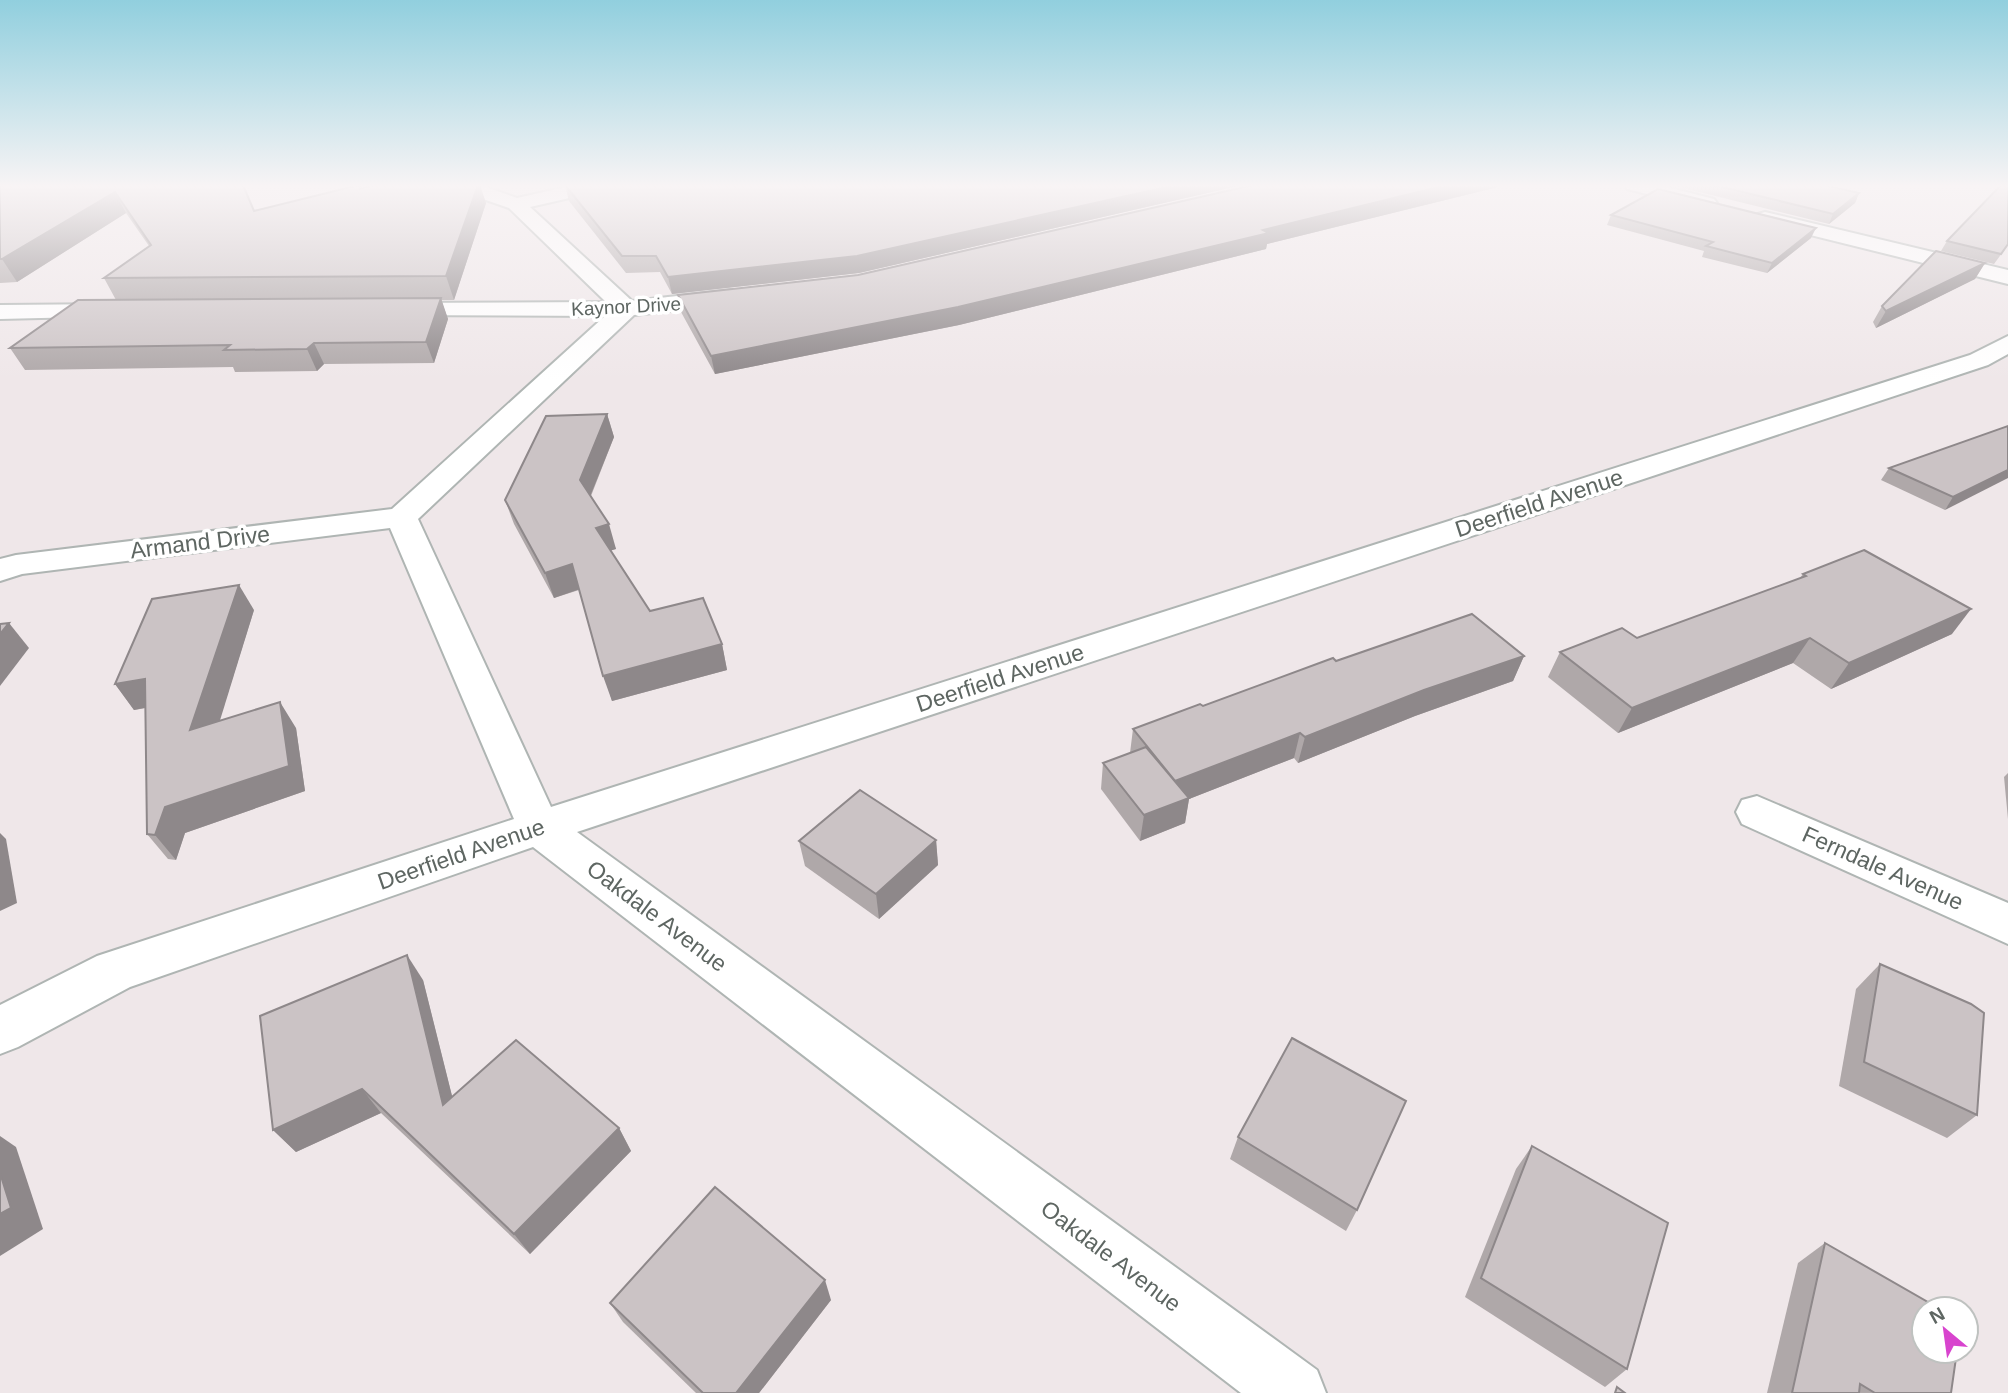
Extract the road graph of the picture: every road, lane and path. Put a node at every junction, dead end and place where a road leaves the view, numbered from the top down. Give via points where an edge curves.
1 (565, 250) edge
2 (1898, 250) edge
3 (2008, 277) edge
4 (750, 295) edge
5 (627, 309) junction
6 (376, 310) edge
7 (139, 311) edge
8 (0, 312) edge
9 (2008, 344) edge
10 (401, 517) junction
11 (0, 571) edge
12 (1757, 812) dead end
13 (539, 828) junction
14 (2008, 924) edge
15 (0, 1031) edge
16 (1294, 1393) edge

1 - 5 street
2 - 3 street
4 - 5 street, Kaynor Drive
5 - 6 street, Kaynor Drive
5 - 10 street
7 - 8 street
9 - 13 street, Deerfield Avenue via 1965,364
10 - 11 street, Armand Drive via 16,565
10 - 13 street, Oakdale Avenue
12 - 14 street, Ferndale Avenue
13 - 15 street, Deerfield Avenue via 114,971
13 - 16 street, Oakdale Avenue

